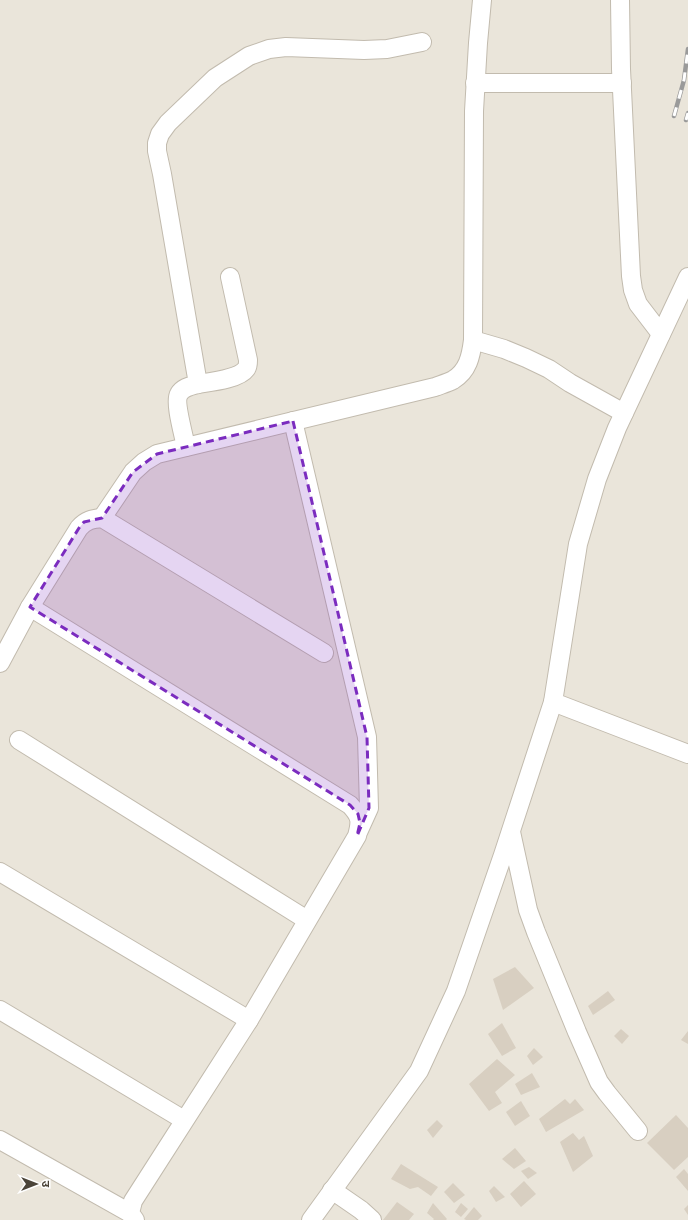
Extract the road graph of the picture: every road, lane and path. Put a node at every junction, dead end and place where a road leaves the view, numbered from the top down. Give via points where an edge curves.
1 (482, 0) edge
2 (620, 0) edge
3 (422, 42) dead end
4 (475, 83) junction
5 (622, 83) junction
6 (230, 277) dead end
7 (688, 277) edge
8 (661, 334) junction
9 (473, 340) junction
10 (198, 384) junction
11 (624, 413) junction
12 (293, 421) junction
13 (186, 447) junction
14 (102, 518) junction
15 (30, 607) junction
16 (324, 653) dead end
17 (0, 664) edge
18 (553, 702) junction
19 (18, 740) dead end
20 (688, 754) edge
21 (511, 831) junction
22 (357, 836) junction
23 (0, 872) edge
24 (307, 920) junction
25 (0, 1010) edge
26 (249, 1020) junction
27 (184, 1120) junction
28 (638, 1131) dead end
29 (0, 1140) edge
30 (332, 1190) junction
31 (133, 1217) edge
32 (310, 1220) edge
33 (372, 1220) edge

1 - 4 street
2 - 5 street
3 - 10 street via 388,49 364,50 286,47 269,49 249,56 215,78 168,123 160,134 157,152
4 - 5 street
4 - 9 street
5 - 8 street via 633,290 638,304
6 - 10 street via 248,366 235,377
7 - 8 street
8 - 11 street
9 - 11 street via 504,349 549,369
9 - 12 street via 471,355 464,371 452,381
10 - 13 street via 189,386 178,395
11 - 18 street via 597,479 578,544
12 - 13 street
12 - 22 street via 367,737 369,808
13 - 14 street via 157,454 144,462 133,472
14 - 15 street via 84,522 79,528
14 - 16 street
15 - 17 street
15 - 22 street via 350,805 358,814 360,823
18 - 20 street
18 - 21 street
19 - 24 street
21 - 28 street via 528,910 577,1032 599,1082
21 - 30 street via 456,991 419,1071
22 - 24 street
23 - 26 street
24 - 26 street
25 - 27 street
26 - 27 street
27 - 31 street via 133,1201
29 - 31 street
30 - 32 street
30 - 33 street

